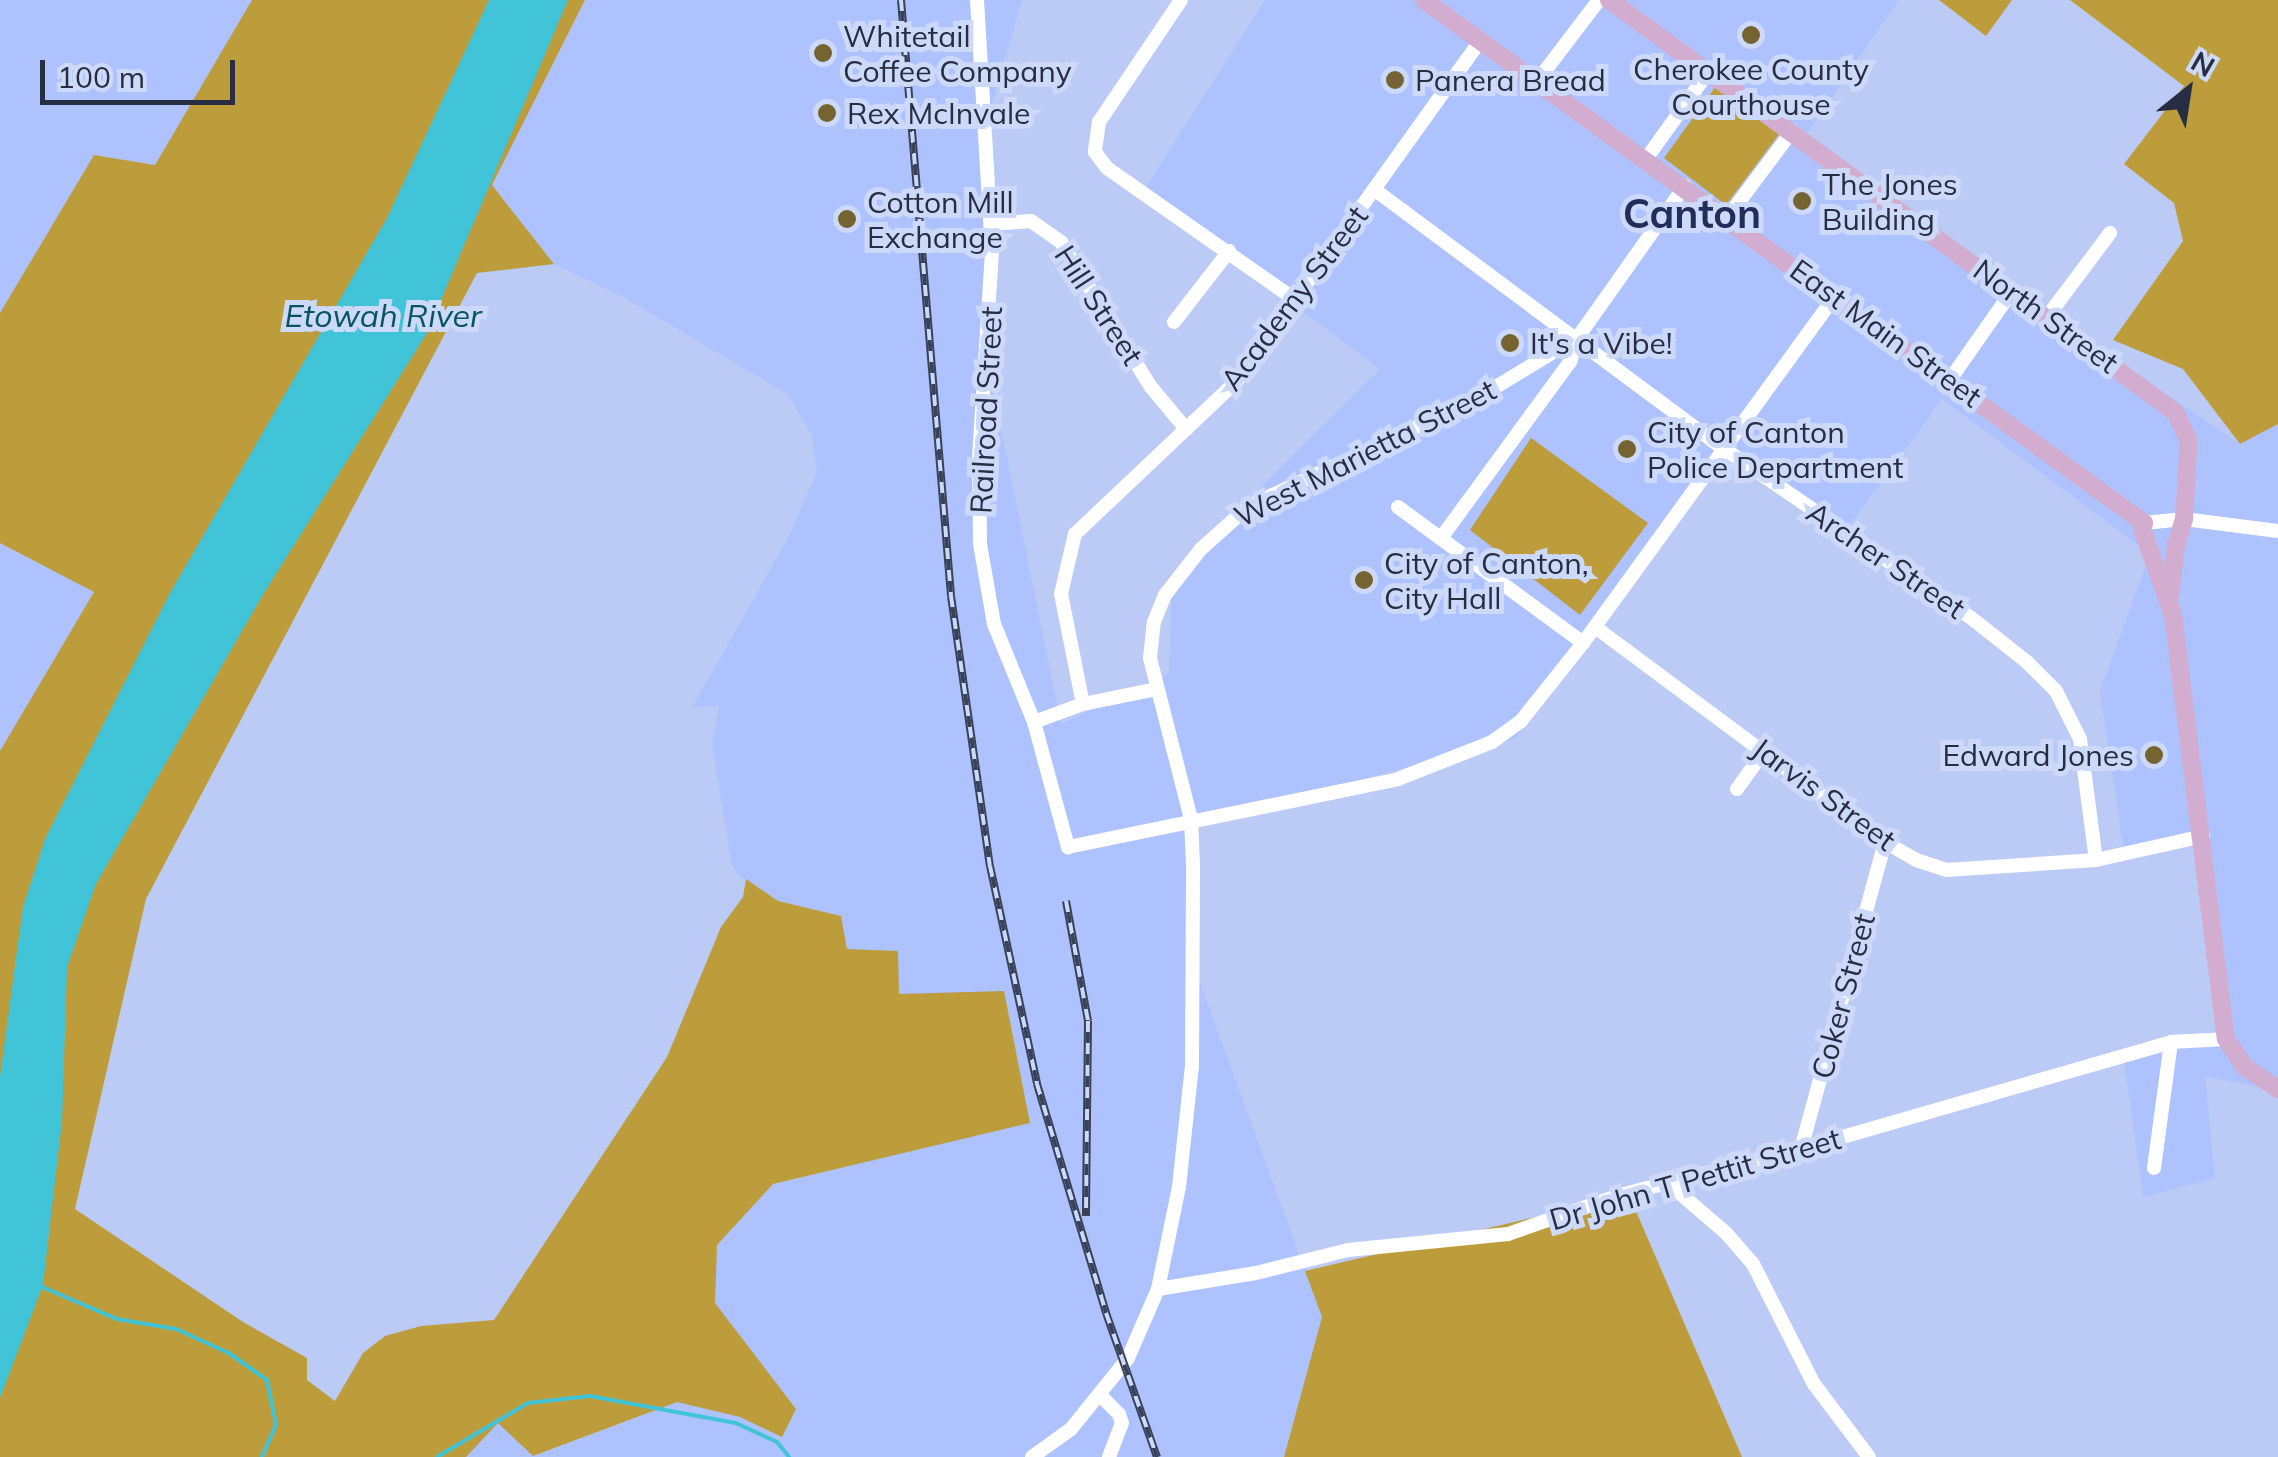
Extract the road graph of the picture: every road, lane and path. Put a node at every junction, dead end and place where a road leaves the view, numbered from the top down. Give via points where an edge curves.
1 (977, 0) edge
2 (1181, 0) edge
3 (1424, 0) edge
4 (1598, 0) edge
5 (1609, 0) edge
6 (1481, 40) junction
7 (1709, 71) junction
8 (1538, 80) junction
9 (1792, 131) junction
10 (1646, 159) junction
11 (1686, 186) junction
12 (1374, 190) junction
13 (1727, 218) junction
14 (991, 224) junction
15 (2110, 233) dead end
16 (1229, 251) junction
17 (2012, 291) junction
18 (1835, 296) junction
19 (1297, 301) junction
20 (2047, 317) junction
21 (1174, 322) dead end
22 (1578, 336) junction
23 (1949, 380) junction
24 (1186, 430) junction
25 (1723, 448) junction
26 (1398, 507) dead end
27 (2184, 519) junction
28 (2144, 523) junction
29 (2278, 531) edge
30 (1441, 538) junction
31 (2170, 597) junction
32 (1595, 627) junction
33 (1583, 643) junction
34 (1157, 689) junction
35 (1083, 704) junction
36 (1034, 722) junction
37 (1765, 750) junction
38 (1738, 789) dead end
39 (1191, 820) junction
40 (2203, 836) junction
41 (1885, 842) junction
42 (2096, 860) junction
43 (2226, 1039) junction
44 (2171, 1042) junction
45 (2278, 1089) edge
46 (1801, 1149) junction
47 (2154, 1168) dead end
48 (1668, 1183) junction
49 (1158, 1289) junction
50 (1100, 1395) junction
51 (1032, 1457) edge
52 (1109, 1457) edge
53 (1869, 1457) edge

1 - 14 street, Railroad Street
2 - 16 street via 1100,122 1095,152 1107,168
3 - 6 main road, East Main Street
4 - 8 street
5 - 7 main road, North Street
6 - 8 main road, East Main Street
6 - 12 street, Academy Street
7 - 9 main road, North Street
7 - 10 street
8 - 10 main road, East Main Street
9 - 13 street
9 - 17 main road, North Street
10 - 11 main road, East Main Street
11 - 13 main road, East Main Street
11 - 22 street
12 - 19 street, Academy Street
12 - 22 street, Archer Street
13 - 18 main road, East Main Street
14 - 24 street, Hill Street via 1032,221 1061,242 1151,387
14 - 36 street, Railroad Street via 980,544 994,624
15 - 20 street
16 - 19 street
16 - 21 street
17 - 20 main road, North Street
17 - 23 street
18 - 23 main road, East Main Street
18 - 25 street
19 - 24 street, Academy Street via 1236,382
20 - 27 main road, North Street via 2167,405 2184,428
22 - 25 street, Archer Street
22 - 30 street via 1570,362
22 - 34 street, West Marietta Street via 1476,400 1228,521 1165,595 1150,641
23 - 28 main road, East Main Street
24 - 35 street, Academy Street via 1090,518 1069,548 1061,594
25 - 32 street
25 - 42 street, Archer Street via 1970,617 2056,691 2080,738
26 - 30 street
27 - 28 street
27 - 29 street
27 - 31 main road
28 - 31 main road
30 - 33 street
31 - 40 main road
32 - 33 street
32 - 37 street, Jarvis Street
33 - 39 street via 1520,721 1476,749 1398,779
34 - 35 street
34 - 39 street, West Marietta Street
35 - 36 street
36 - 39 street, Railroad Street via 1068,847
37 - 38 street
37 - 41 street, Jarvis Street
39 - 49 street, West Marietta Street via 1190,1100
40 - 42 street, Jarvis Street
40 - 43 main road
41 - 42 street, Jarvis Street via 1946,870
41 - 46 street, Coker Street
43 - 44 street, Dr John T Pettit Street
43 - 45 main road via 2245,1067
44 - 46 street, Dr John T Pettit Street
44 - 47 street
46 - 48 street, Dr John T Pettit Street
48 - 49 street, Dr John T Pettit Street via 1508,1234 1348,1250
48 - 53 street via 1753,1264 1814,1384
49 - 50 street, West Marietta Street via 1128,1358
50 - 51 street, West Marietta Street via 1071,1429
50 - 52 street via 1122,1424

